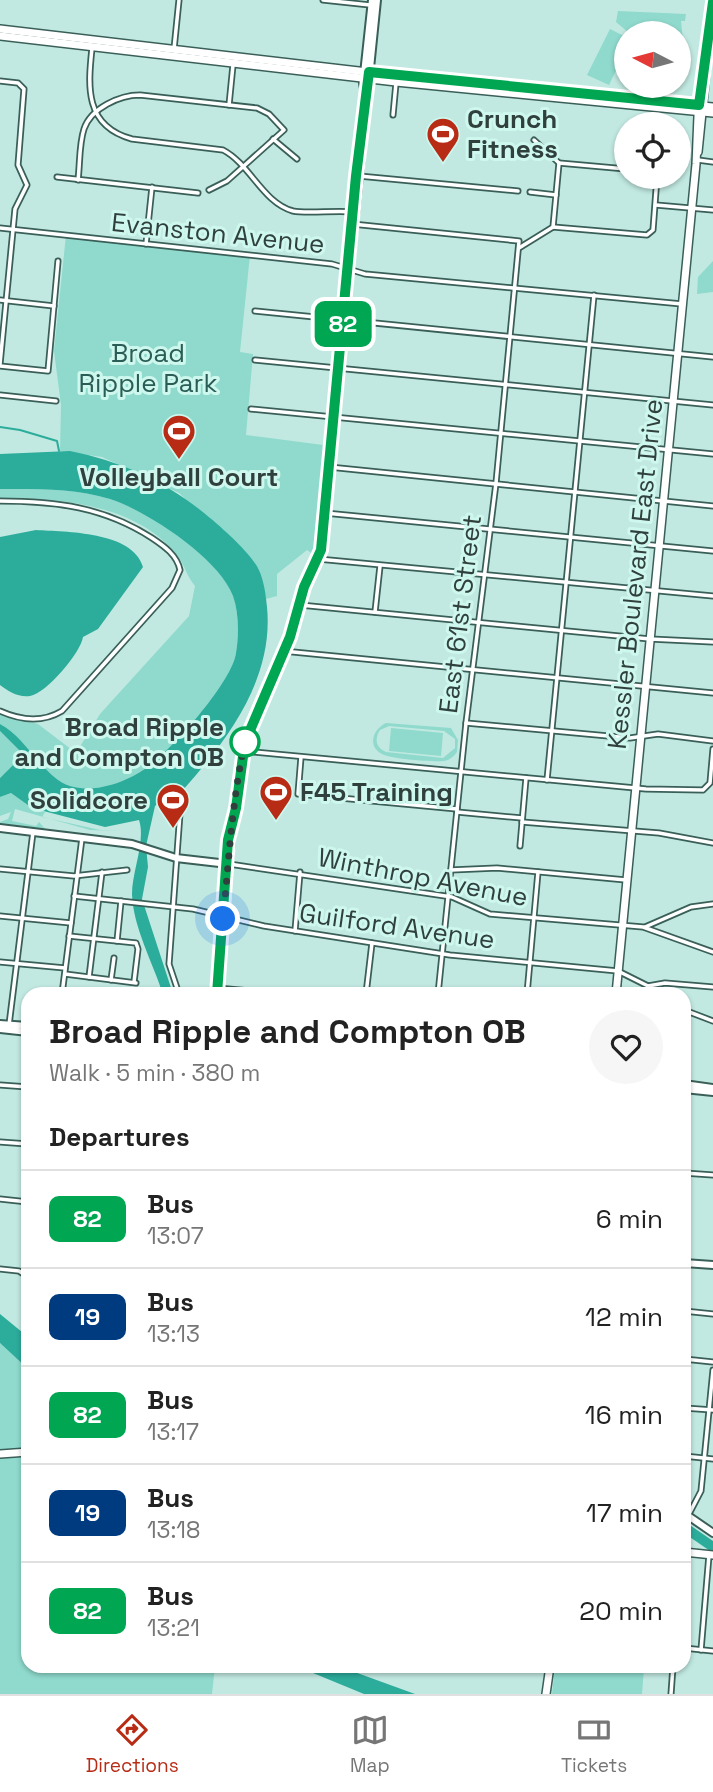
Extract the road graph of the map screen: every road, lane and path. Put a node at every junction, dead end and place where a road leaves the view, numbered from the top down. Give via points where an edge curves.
1 (179, 0) edge
2 (323, 0) edge
3 (713, 1) edge
4 (374, 3) edge
5 (0, 29) edge
6 (0, 36) edge
7 (92, 42) junction
8 (709, 48) edge
9 (174, 52) junction
10 (234, 59) junction
11 (366, 75) junction
12 (0, 81) edge
13 (397, 82) junction
14 (229, 105) junction
15 (704, 108) edge
16 (98, 113) junction
17 (713, 113) edge
18 (393, 115) dead end
19 (273, 139) junction
20 (534, 140) dead end
21 (297, 159) dead end
22 (696, 159) junction
23 (713, 162) edge
24 (559, 163) junction
25 (243, 167) junction
26 (614, 168) edge
27 (356, 176) junction
28 (57, 177) dead end
29 (78, 180) junction
30 (152, 187) junction
31 (656, 189) edge
32 (209, 190) dead end
33 (518, 191) dead end
34 (198, 192) dead end
35 (530, 192) dead end
36 (556, 195) junction
37 (655, 205) junction
38 (692, 208) junction
39 (713, 210) edge
40 (353, 212) junction
41 (352, 224) junction
42 (553, 227) junction
43 (0, 228) edge
44 (13, 230) junction
45 (146, 244) junction
46 (519, 248) junction
47 (58, 261) dead end
48 (348, 269) junction
49 (515, 288) junction
50 (594, 295) junction
51 (0, 300) edge
52 (6, 301) junction
53 (682, 304) junction
54 (54, 306) junction
55 (255, 311) dead end
56 (343, 320) junction
57 (510, 336) junction
58 (590, 344) junction
59 (678, 353) junction
60 (713, 357) edge
61 (255, 360) dead end
62 (0, 365) edge
63 (338, 369) junction
64 (506, 385) junction
65 (585, 393) junction
66 (0, 395) edge
67 (55, 401) dead end
68 (673, 401) junction
69 (713, 405) edge
70 (251, 409) dead end
71 (333, 418) junction
72 (501, 433) junction
73 (580, 441) junction
74 (668, 449) junction
75 (713, 454) edge
76 (329, 467) junction
77 (496, 483) junction
78 (575, 490) junction
79 (663, 499) junction
80 (0, 501) edge
81 (713, 506) edge
82 (324, 513) junction
83 (490, 530) junction
84 (571, 537) junction
85 (659, 546) junction
86 (713, 551) edge
87 (317, 558) junction
88 (380, 566) junction
89 (484, 576) junction
90 (566, 584) junction
91 (655, 592) junction
92 (713, 596) edge
93 (299, 605) junction
94 (375, 612) junction
95 (478, 622) junction
96 (562, 631) junction
97 (650, 639) junction
98 (713, 642) edge
99 (283, 651) junction
100 (472, 669) junction
101 (557, 678) junction
102 (645, 686) junction
103 (713, 693) edge
104 (0, 711) edge
105 (466, 723) junction
106 (552, 731) junction
107 (640, 736) junction
108 (713, 741) edge
109 (713, 750) edge
110 (243, 751) junction
111 (301, 756) junction
112 (461, 772) junction
113 (526, 778) junction
114 (547, 780) junction
115 (635, 788) junction
116 (457, 810) junction
117 (180, 813) dead end
118 (522, 820) junction
119 (0, 828) edge
120 (631, 831) junction
121 (33, 832) junction
122 (82, 838) junction
123 (713, 843) edge
124 (520, 846) dead end
125 (176, 858) junction
126 (228, 864) junction
127 (0, 869) edge
128 (127, 870) dead end
129 (451, 870) junction
130 (28, 872) junction
131 (102, 872) junction
132 (300, 872) junction
133 (538, 872) junction
134 (77, 875) junction
135 (626, 880) junction
136 (74, 896) junction
137 (448, 896) junction
138 (99, 898) junction
139 (121, 901) junction
140 (713, 904) edge
141 (173, 907) junction
142 (0, 916) edge
143 (223, 916) junction
144 (22, 918) junction
145 (534, 918) junction
146 (71, 923) junction
147 (622, 924) junction
148 (643, 928) junction
149 (295, 931) junction
150 (69, 936) junction
151 (93, 938) junction
152 (117, 941) junction
153 (372, 943) junction
154 (713, 952) edge
155 (442, 954) junction
156 (114, 958) dead end
157 (0, 962) edge
158 (530, 963) junction
159 (16, 964) junction
160 (65, 968) junction
161 (618, 971) junction
162 (65, 974) junction
163 (89, 977) junction
164 (111, 980) junction
165 (648, 986) joint
166 (63, 987) edge
167 (177, 987) edge
168 (217, 987) edge
169 (367, 987) edge
170 (439, 987) edge
171 (528, 987) edge
172 (617, 987) edge
173 (713, 988) edge
174 (691, 1013) edge
175 (713, 1021) edge
176 (0, 1024) edge
177 (6, 1028) edge
178 (0, 1085) edge
179 (691, 1085) edge
180 (21, 1086) edge
181 (691, 1089) edge
182 (713, 1090) edge
183 (0, 1142) edge
184 (21, 1144) edge
185 (691, 1173) edge
186 (713, 1175) edge
187 (0, 1199) edge
188 (21, 1201) edge
189 (691, 1263) edge
190 (713, 1265) edge
191 (0, 1269) edge
192 (21, 1272) edge
193 (691, 1312) edge
194 (713, 1314) edge
195 (691, 1360) edge
196 (713, 1362) edge
197 (713, 1370) edge
198 (691, 1409) edge
199 (711, 1410) edge
200 (21, 1453) edge
201 (0, 1454) edge
202 (691, 1457) edge
203 (705, 1458) junction
204 (713, 1459) edge
205 (691, 1508) edge
206 (691, 1518) edge
207 (713, 1533) edge
208 (691, 1553) edge
209 (711, 1556) edge
210 (691, 1649) edge
211 (701, 1650) junction
212 (713, 1651) edge
213 (549, 1673) edge
214 (672, 1673) edge
215 (546, 1694) edge
216 (671, 1694) edge

1 - 9 street
2 - 4 street
3 - 8 main road, Kessler Boulevard East Drive
4 - 11 street
5 - 7 main road
6 - 7 main road
7 - 9 main road
7 - 16 street via 88,92
8 - 15 main road, Kessler Boulevard East Drive
9 - 10 main road
10 - 11 main road
10 - 14 street
11 - 13 main road
11 - 15 main road
11 - 27 street
12 - 44 street via 24,89 18,165 27,184 17,202
13 - 15 main road
13 - 18 street
14 - 16 street via 134,95 114,101
14 - 19 street via 264,111 284,130
15 - 17 main road
15 - 22 main road, Kessler Boulevard East Drive
16 - 25 street via 126,137 216,148
16 - 29 street via 83,131
19 - 21 street
19 - 25 street
20 - 24 street
22 - 23 street
22 - 38 main road, Kessler Boulevard East Drive
24 - 26 street
24 - 36 street
25 - 32 street
25 - 40 street via 286,208
27 - 33 street
27 - 40 street
28 - 29 street
29 - 30 street
30 - 34 street
30 - 45 street
31 - 37 street
35 - 36 street
36 - 42 street
37 - 38 street
37 - 42 street via 653,230 644,235
38 - 39 street
38 - 53 main road, Kessler Boulevard East Drive
40 - 41 street
41 - 46 street, East 61st Street via 517,239
41 - 48 street
42 - 46 street
43 - 44 street, Evanston Avenue
44 - 45 street, Evanston Avenue
44 - 52 street
45 - 48 street, Evanston Avenue
46 - 49 street, East 61st Street
47 - 54 street
48 - 49 street, Evanston Avenue
48 - 56 street
49 - 50 street, Evanston Avenue
49 - 57 street, East 61st Street
50 - 53 street, Evanston Avenue
50 - 58 street
51 - 52 street
52 - 54 street
52 - 62 street
53 - 59 main road, Kessler Boulevard East Drive
54 - 62 street via 48,371
55 - 56 street
56 - 57 street
56 - 63 street
57 - 58 street
57 - 64 street, East 61st Street
58 - 59 street
58 - 65 street
59 - 60 street
59 - 68 main road, Kessler Boulevard East Drive
61 - 63 street
63 - 64 street
63 - 71 street
64 - 65 street
64 - 72 street, East 61st Street
65 - 68 street
65 - 73 street
66 - 67 street
68 - 69 street
68 - 74 main road, Kessler Boulevard East Drive
70 - 71 street
71 - 72 street
71 - 76 street
72 - 73 street
72 - 77 street, East 61st Street
73 - 74 street
73 - 78 street
74 - 75 street
74 - 79 main road, Kessler Boulevard East Drive
76 - 77 street
76 - 82 street
77 - 78 street
77 - 83 street, East 61st Street
78 - 79 street
78 - 84 street
79 - 81 street
79 - 85 main road, Kessler Boulevard East Drive
80 - 104 street via 51,502 116,517 160,543 180,568 172,588 62,711 26,720
82 - 83 street
82 - 87 street
83 - 84 street
83 - 89 street, East 61st Street
84 - 85 street
84 - 90 street
85 - 86 street
85 - 91 main road, Kessler Boulevard East Drive
87 - 88 street
87 - 93 street
88 - 89 street
88 - 94 street
89 - 90 street
89 - 95 street, East 61st Street
90 - 91 street
90 - 96 street
91 - 92 street
91 - 97 main road, Kessler Boulevard East Drive
93 - 94 street
93 - 99 street
94 - 95 street
95 - 96 street
95 - 100 street, East 61st Street
96 - 97 street
96 - 101 street
97 - 98 street
97 - 102 main road, Kessler Boulevard East Drive
99 - 100 street
99 - 110 street
100 - 101 street
100 - 105 street, East 61st Street
101 - 102 street
101 - 106 street
102 - 103 street
102 - 107 main road, Kessler Boulevard East Drive
105 - 106 street
105 - 112 street, East 61st Street
106 - 107 street
106 - 114 street
107 - 108 street
107 - 115 main road, Kessler Boulevard East Drive
109 - 115 street via 707,788
110 - 111 street
110 - 126 street
111 - 112 street
111 - 116 street via 298,794
112 - 113 street
112 - 116 street, East 61st Street
113 - 114 street
113 - 118 street
114 - 115 street
115 - 120 main road, Kessler Boulevard East Drive
116 - 118 street
116 - 129 street, East 61st Street
117 - 125 street
118 - 120 street
118 - 124 street
119 - 121 street, Winthrop Avenue
120 - 123 street
120 - 135 main road, Kessler Boulevard East Drive
121 - 122 street, Winthrop Avenue
121 - 130 street
122 - 125 street, Winthrop Avenue via 137,846
122 - 134 street
125 - 126 street, Winthrop Avenue
125 - 141 street
126 - 132 street, Winthrop Avenue
126 - 143 street
127 - 130 street
128 - 131 street
129 - 133 street
129 - 137 street, East 61st Street
130 - 134 street
130 - 144 street
131 - 134 street
131 - 138 street
132 - 137 street, Winthrop Avenue
132 - 149 street
133 - 135 street
133 - 145 street
134 - 136 street
135 - 147 main road, Kessler Boulevard East Drive
136 - 138 street, Guilford Avenue
136 - 146 street
137 - 145 street, Winthrop Avenue via 490,914
137 - 155 street, East 61st Street
138 - 139 street, Guilford Avenue
138 - 151 street
139 - 141 street, Guilford Avenue
139 - 152 street
140 - 148 street via 691,907
141 - 143 street, Guilford Avenue
141 - 167 street via 170,964
142 - 144 street
143 - 149 street, Guilford Avenue
143 - 168 street
144 - 146 street
144 - 159 street
145 - 147 street, Winthrop Avenue
145 - 158 street
146 - 150 street
147 - 148 street, Winthrop Avenue
147 - 161 main road, Kessler Boulevard East Drive
148 - 154 street, Winthrop Avenue
149 - 153 street, Guilford Avenue
150 - 151 street
150 - 160 street
151 - 152 street
151 - 163 street
152 - 164 street via 137,945 135,983
153 - 155 street, Guilford Avenue
153 - 169 street
155 - 158 street, Guilford Avenue
155 - 170 street, East 61st Street
156 - 164 street
157 - 159 street
158 - 161 street, Guilford Avenue
158 - 171 street
159 - 160 street
159 - 177 street
160 - 162 street
161 - 165 street, Guilford Avenue
161 - 172 main road, Kessler Boulevard East Drive
162 - 163 street
162 - 166 street
163 - 164 street
165 - 173 street, Guilford Avenue via 665,983
174 - 175 street
176 - 177 street
178 - 180 street
179 - 182 street
181 - 182 street
183 - 184 street
185 - 186 street
187 - 188 street
189 - 190 street
191 - 192 street
193 - 194 street
195 - 196 street
197 - 199 street
198 - 199 street
199 - 203 street
200 - 201 main road
202 - 203 street
203 - 204 street
203 - 205 street via 700,1497
206 - 207 street
208 - 209 main road
209 - 211 street
210 - 211 street
211 - 212 street
213 - 215 main road
214 - 216 street

